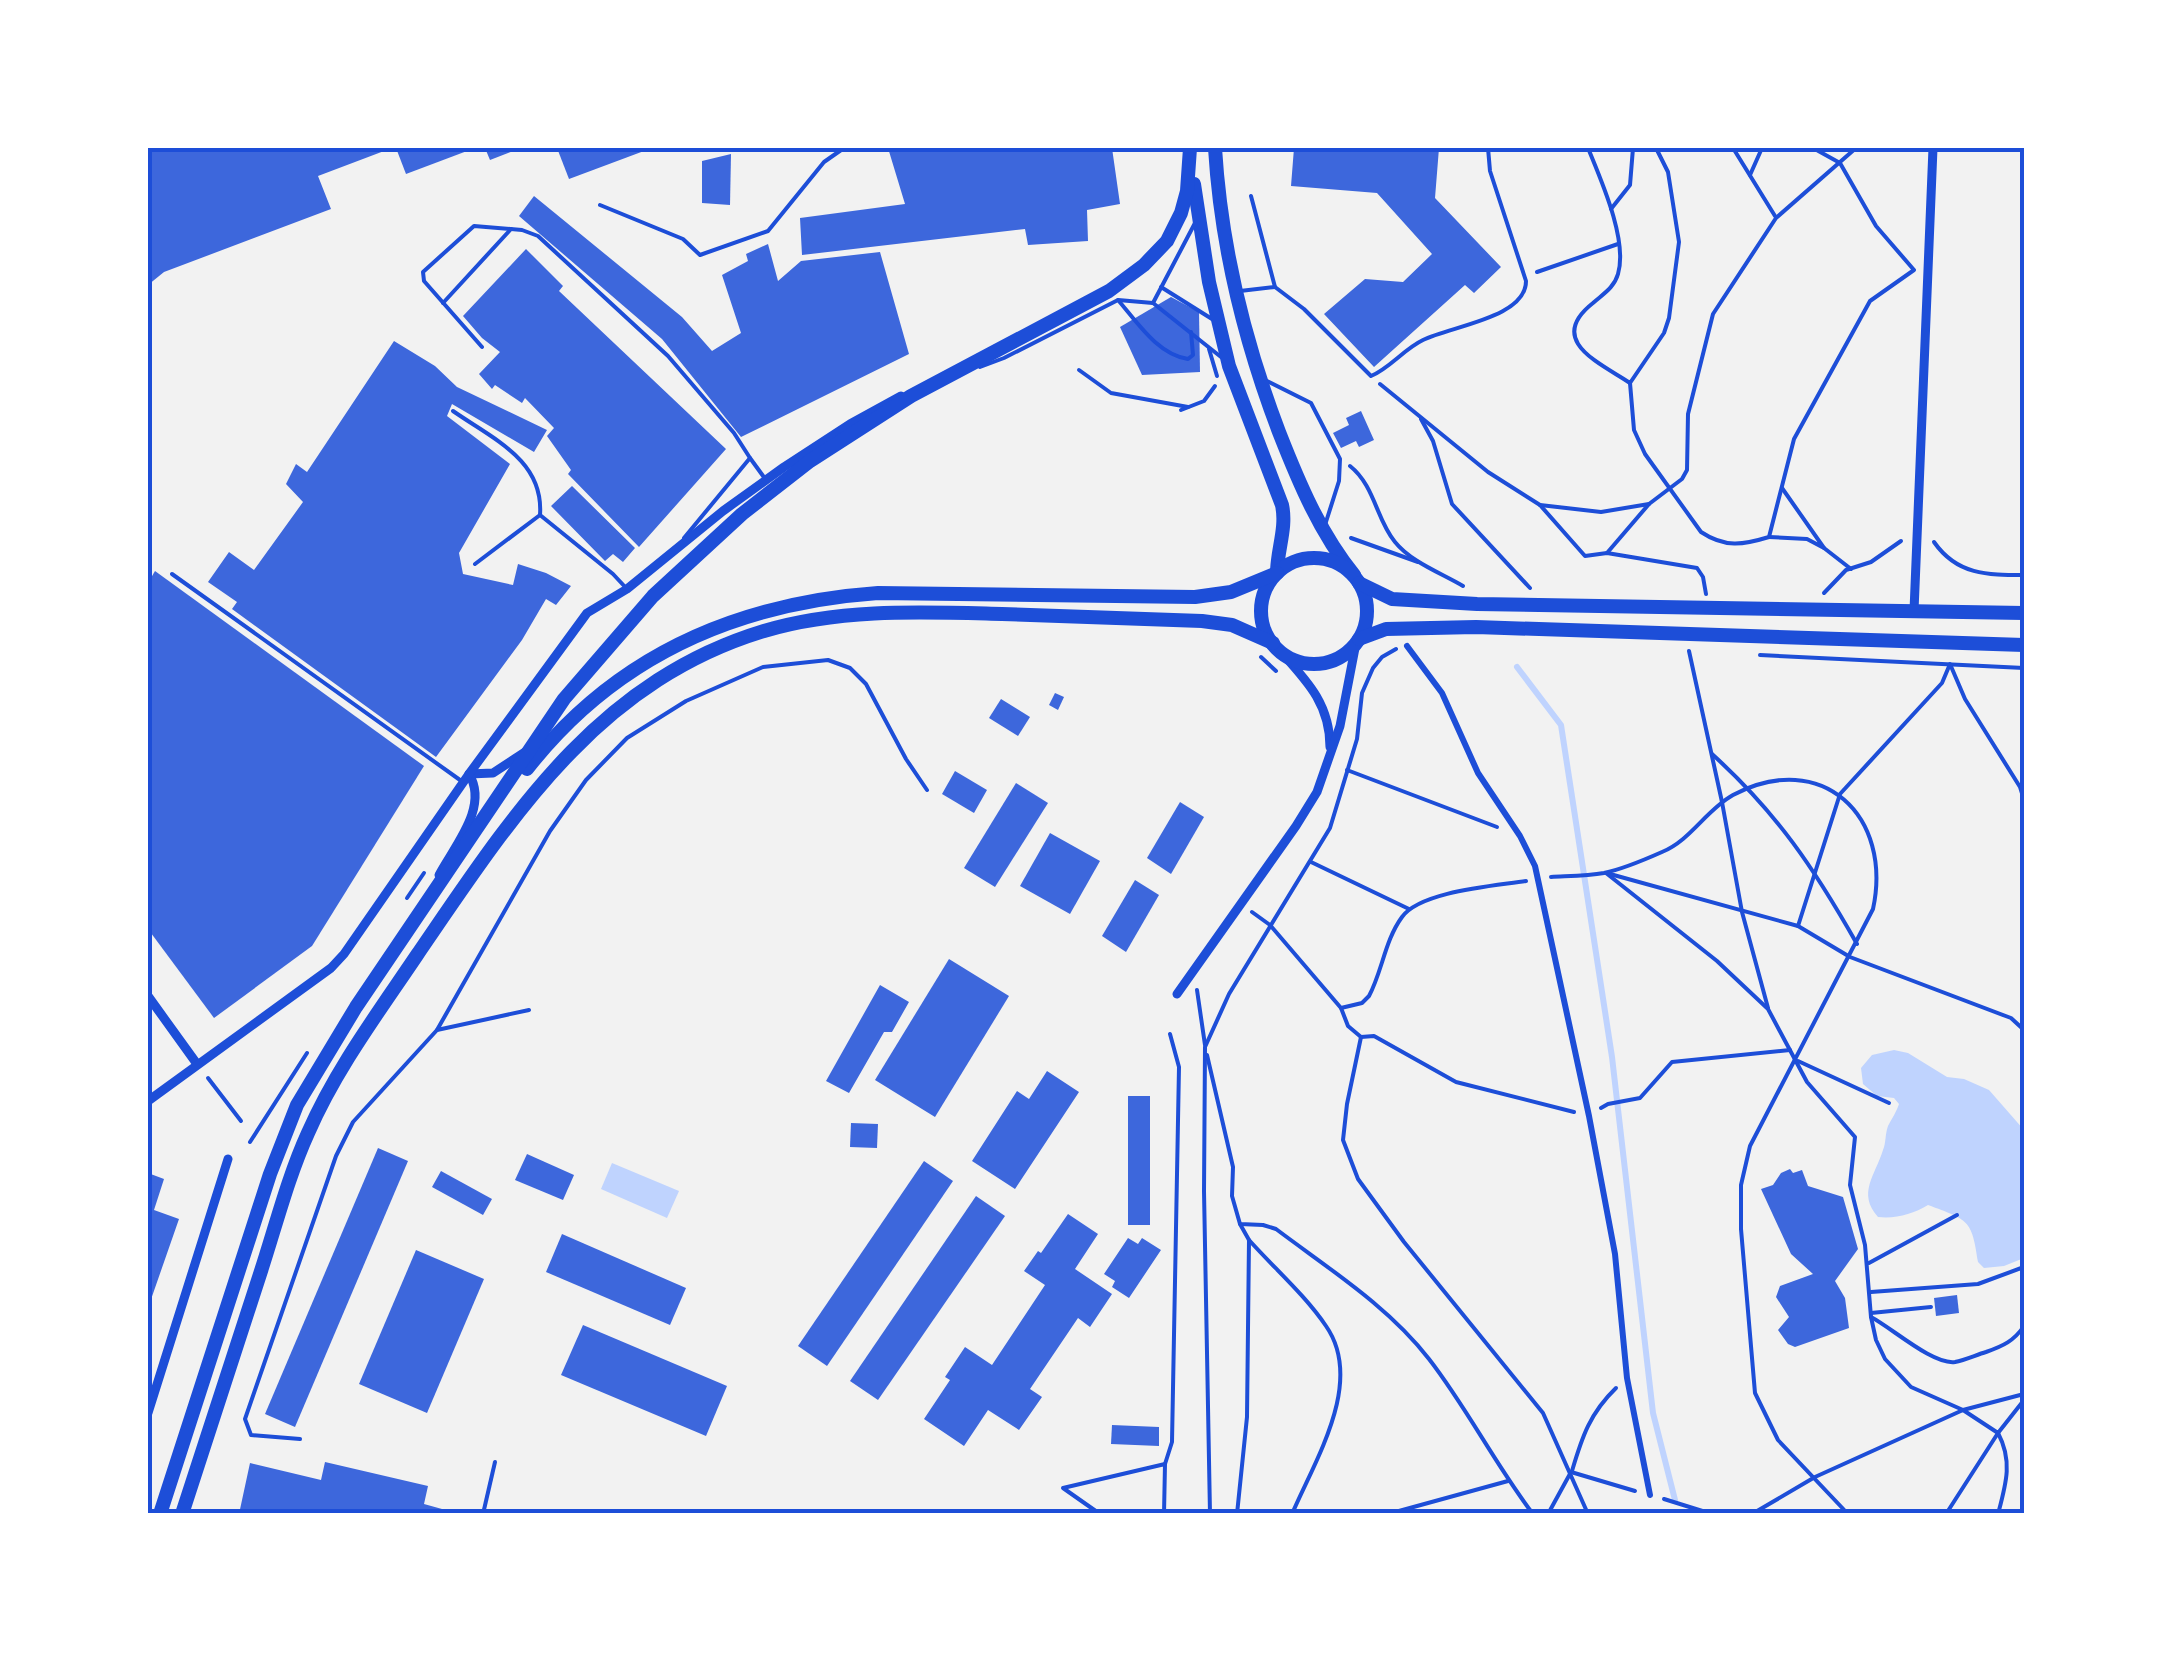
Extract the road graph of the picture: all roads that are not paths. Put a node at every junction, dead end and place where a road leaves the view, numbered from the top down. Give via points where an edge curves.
1 (844, 148) edge
2 (1190, 148) edge
3 (1215, 148) edge
4 (1488, 148) edge
5 (1934, 148) edge
6 (1251, 196) dead end
7 (600, 205) dead end
8 (1198, 219) junction
9 (510, 228) junction
10 (1161, 287) junction
11 (1275, 288) junction
12 (1234, 293) junction
13 (1118, 300) junction
14 (444, 303) junction
15 (1153, 303) junction
16 (1219, 324) junction
17 (1191, 332) junction
18 (1208, 344) junction
19 (482, 347) dead end
20 (1223, 371) junction
21 (1259, 378) junction
22 (933, 384) junction
23 (453, 411) dead end
24 (750, 458) junction
25 (766, 480) junction
26 (540, 515) junction
27 (1323, 529) junction
28 (671, 554) junction
29 (475, 564) dead end
30 (172, 574) dead end
31 (1277, 574) junction
32 (1357, 579) junction
33 (627, 589) junction
34 (1914, 611) junction
35 (2024, 613) edge
36 (1357, 641) junction
37 (2024, 644) edge
38 (1407, 646) road end
39 (1277, 647) junction
40 (532, 746) junction
41 (1330, 753) junction
42 (466, 778) junction
43 (462, 853) junction
44 (407, 932) junction
45 (1177, 994) dead end
46 (148, 996) edge
47 (197, 1064) junction
48 (148, 1101) edge
49 (228, 1159) dead end
50 (148, 1413) edge
51 (1650, 1496) road end
52 (160, 1514) edge
53 (182, 1514) edge

1 - 7 lane via 824,162 768,231 700,254 683,239
2 - 8 main road
2 - 22 main road via 1181,213 1144,265 1109,291
3 - 12 main road
4 - 11 lane via 1524,276 1524,296 1511,308 1421,340 1371,376
5 - 34 street
6 - 11 lane
8 - 10 lane
8 - 16 main road
9 - 14 lane
9 - 14 lane via 474,226 423,272
9 - 24 lane via 538,236 668,356
10 - 15 lane
10 - 16 lane
11 - 12 lane
12 - 21 main road
13 - 15 lane
13 - 17 lane via 1177,358 1193,355
13 - 22 lane via 1004,358
14 - 19 lane
15 - 17 lane
16 - 20 main road
17 - 18 lane
18 - 20 lane
18 - 20 lane
20 - 31 main road via 1282,505
21 - 27 main road
21 - 27 lane via 1311,403 1338,457 1339,482
22 - 25 street via 890,400
22 - 40 main road via 810,461 696,555 603,651
23 - 26 lane via 526,463 540,490
24 - 25 lane
24 - 28 lane
25 - 28 street
26 - 29 lane
26 - 33 lane
27 - 32 main road
28 - 33 street
30 - 42 lane
31 - 32 main road via 1316,558
31 - 39 main road via 1262,607
31 - 43 main road via 1208,596 878,592 790,604 727,622 651,658 590,703 538,755
32 - 34 main road via 1392,599 1458,603
32 - 36 main road via 1367,611
33 - 42 street via 587,613
34 - 35 main road
36 - 37 main road via 1386,629 1476,627
36 - 39 main road via 1322,663 1302,662
36 - 41 street
38 - 51 street via 1442,694 1538,879 1589,1116
39 - 41 street via 1323,704
39 - 53 main road via 1232,624 1202,620 854,615 738,640 623,702 571,749 514,818 328,1094 300,1152
40 - 42 street via 493,774
40 - 43 main road
41 - 45 street via 1307,810
42 - 44 street via 477,787 473,813
42 - 47 street via 344,954
43 - 44 main road
44 - 52 main road via 289,1123
46 - 47 street
47 - 48 street
49 - 50 street

